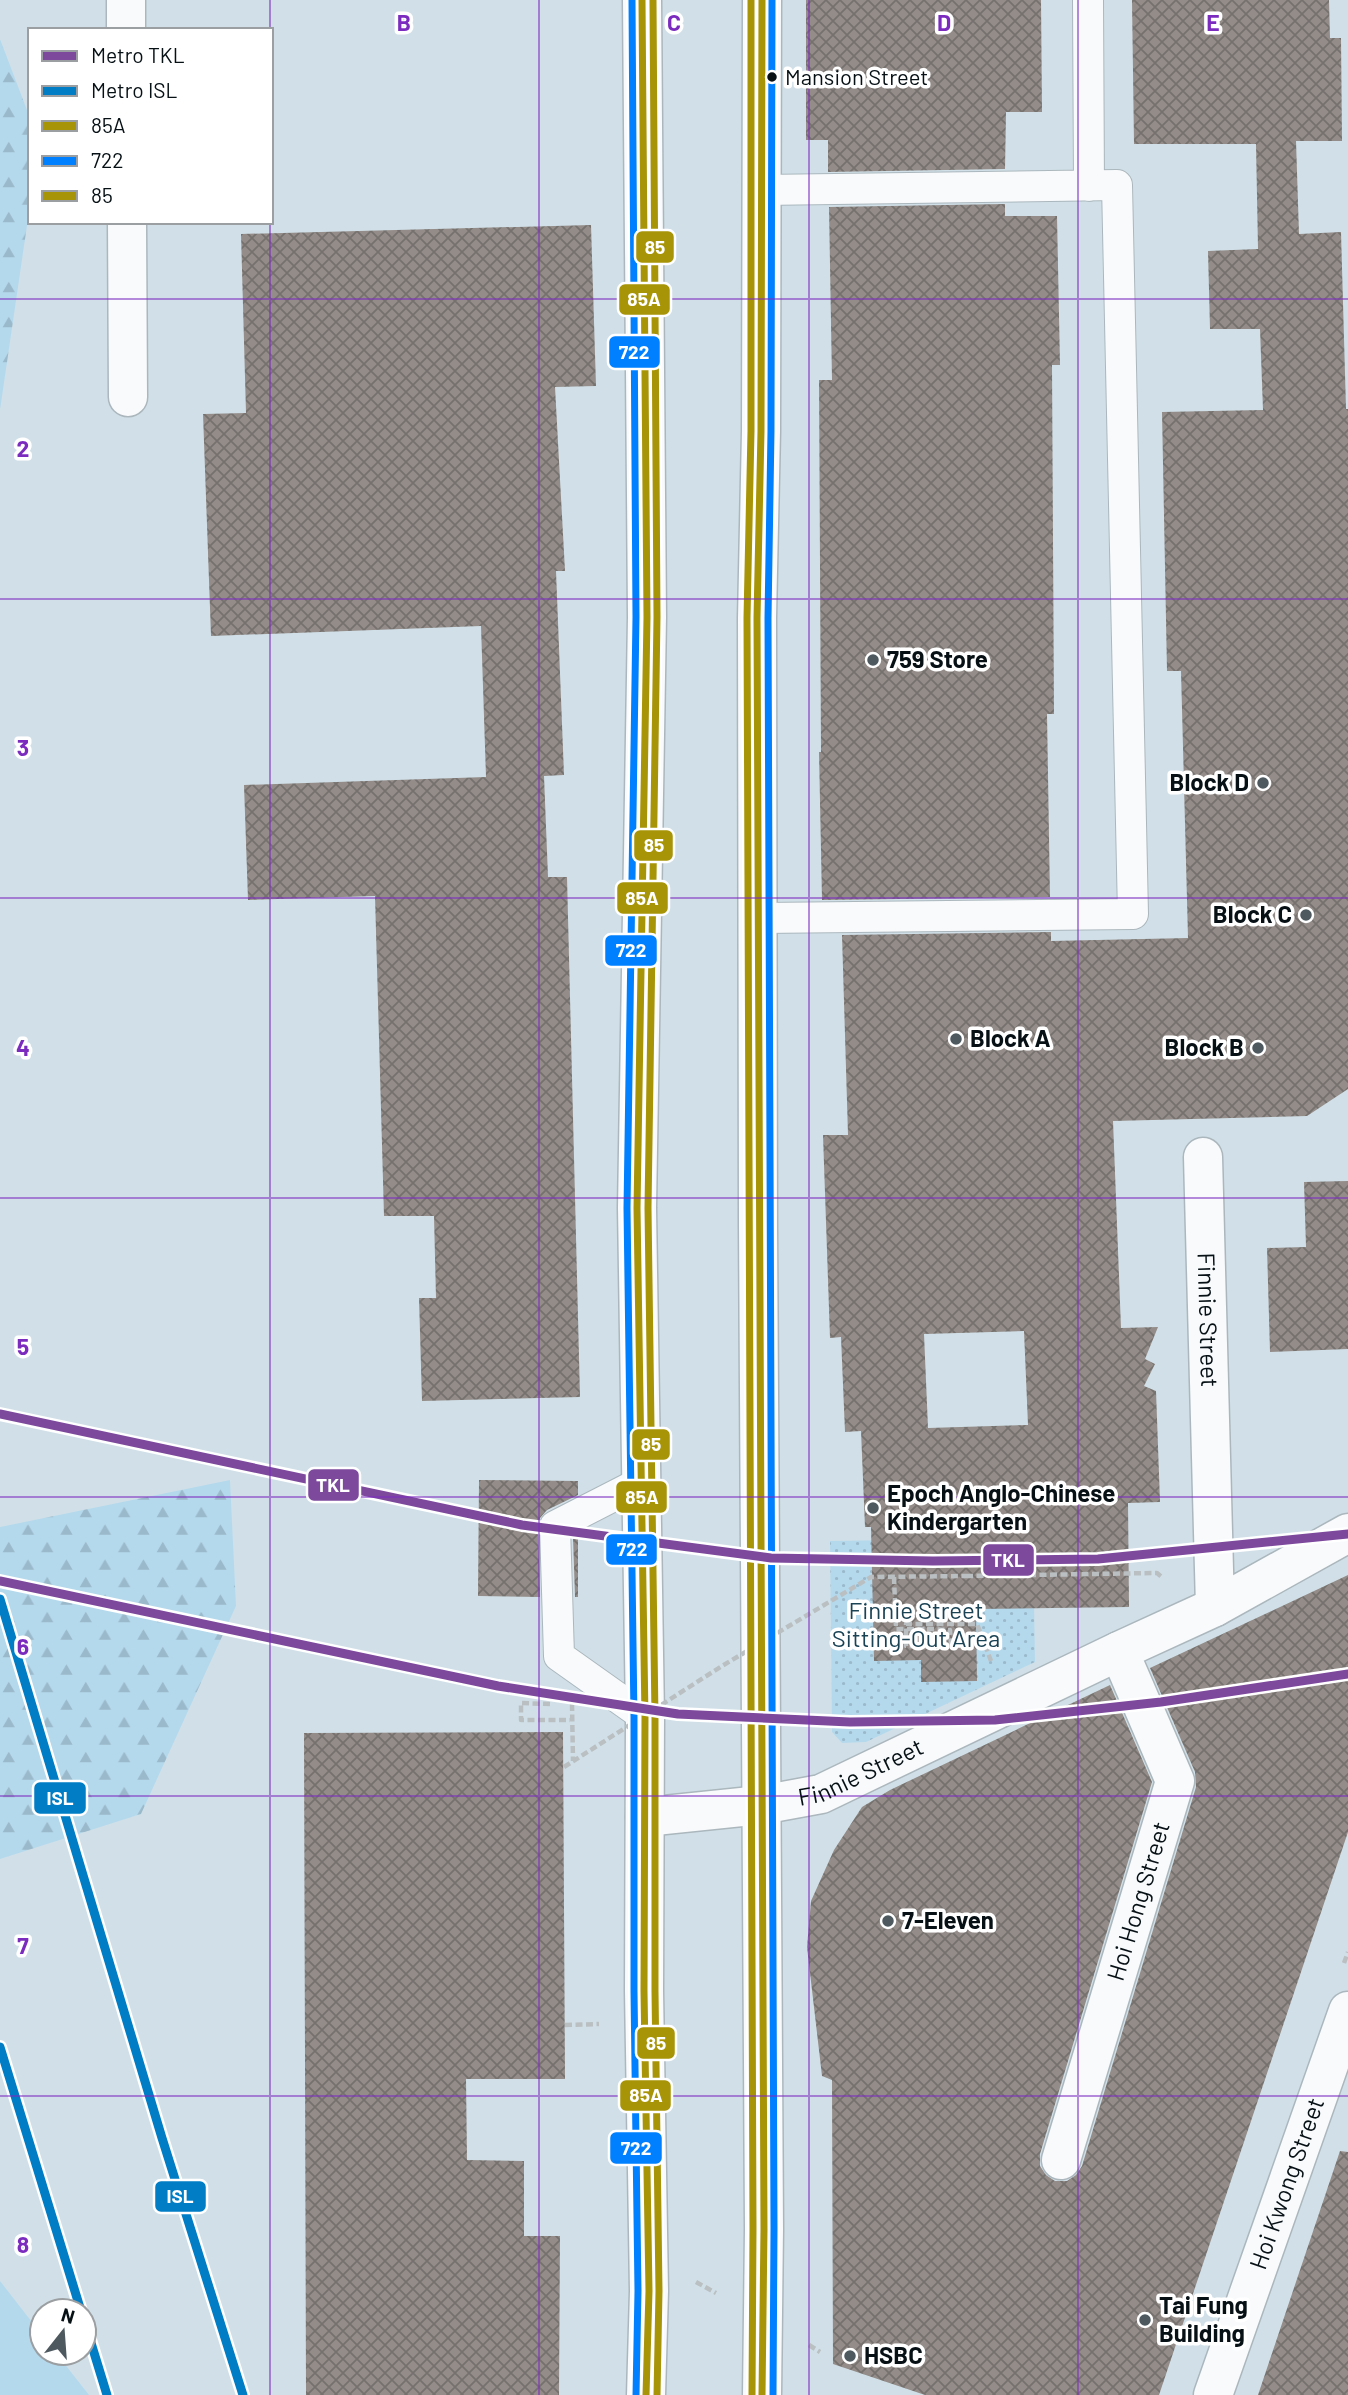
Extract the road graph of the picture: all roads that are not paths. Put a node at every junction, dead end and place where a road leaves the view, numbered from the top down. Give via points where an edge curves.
1 (126, 0) edge
2 (642, 0) edge
3 (762, 0) edge
4 (1088, 0) edge
5 (126, 28) edge
6 (1090, 186) junction
7 (762, 190) junction
8 (127, 224) edge
9 (128, 397) dead end
10 (758, 918) junction
11 (1203, 1157) dead end
12 (643, 1481) junction
13 (1342, 1541) edge
14 (1215, 1607) junction
15 (1119, 1651) junction
16 (645, 1717) junction
17 (761, 1805) junction
18 (645, 1817) junction
19 (1348, 2011) edge
20 (1061, 2160) dead end
21 (646, 2395) edge
22 (762, 2395) edge
23 (1213, 2395) edge

1 - 5 main road
2 - 12 main road via 646,617 637,1208
3 - 7 main road
4 - 6 lane
6 - 7 lane
6 - 10 lane via 1117,185 1133,914
7 - 10 main road
8 - 9 main road
10 - 17 main road
11 - 14 main road, Finnie Street
12 - 16 main road
12 - 16 lane via 555,1526 559,1656
13 - 14 main road, Finnie Street
14 - 15 main road, Finnie Street
15 - 17 main road, Finnie Street via 821,1794
15 - 20 main road, Hoi Hong Street via 1175,1780
16 - 18 main road
17 - 18 main road, Finnie Street
17 - 22 main road
18 - 21 main road
19 - 23 main road, Hoi Kwong Street

